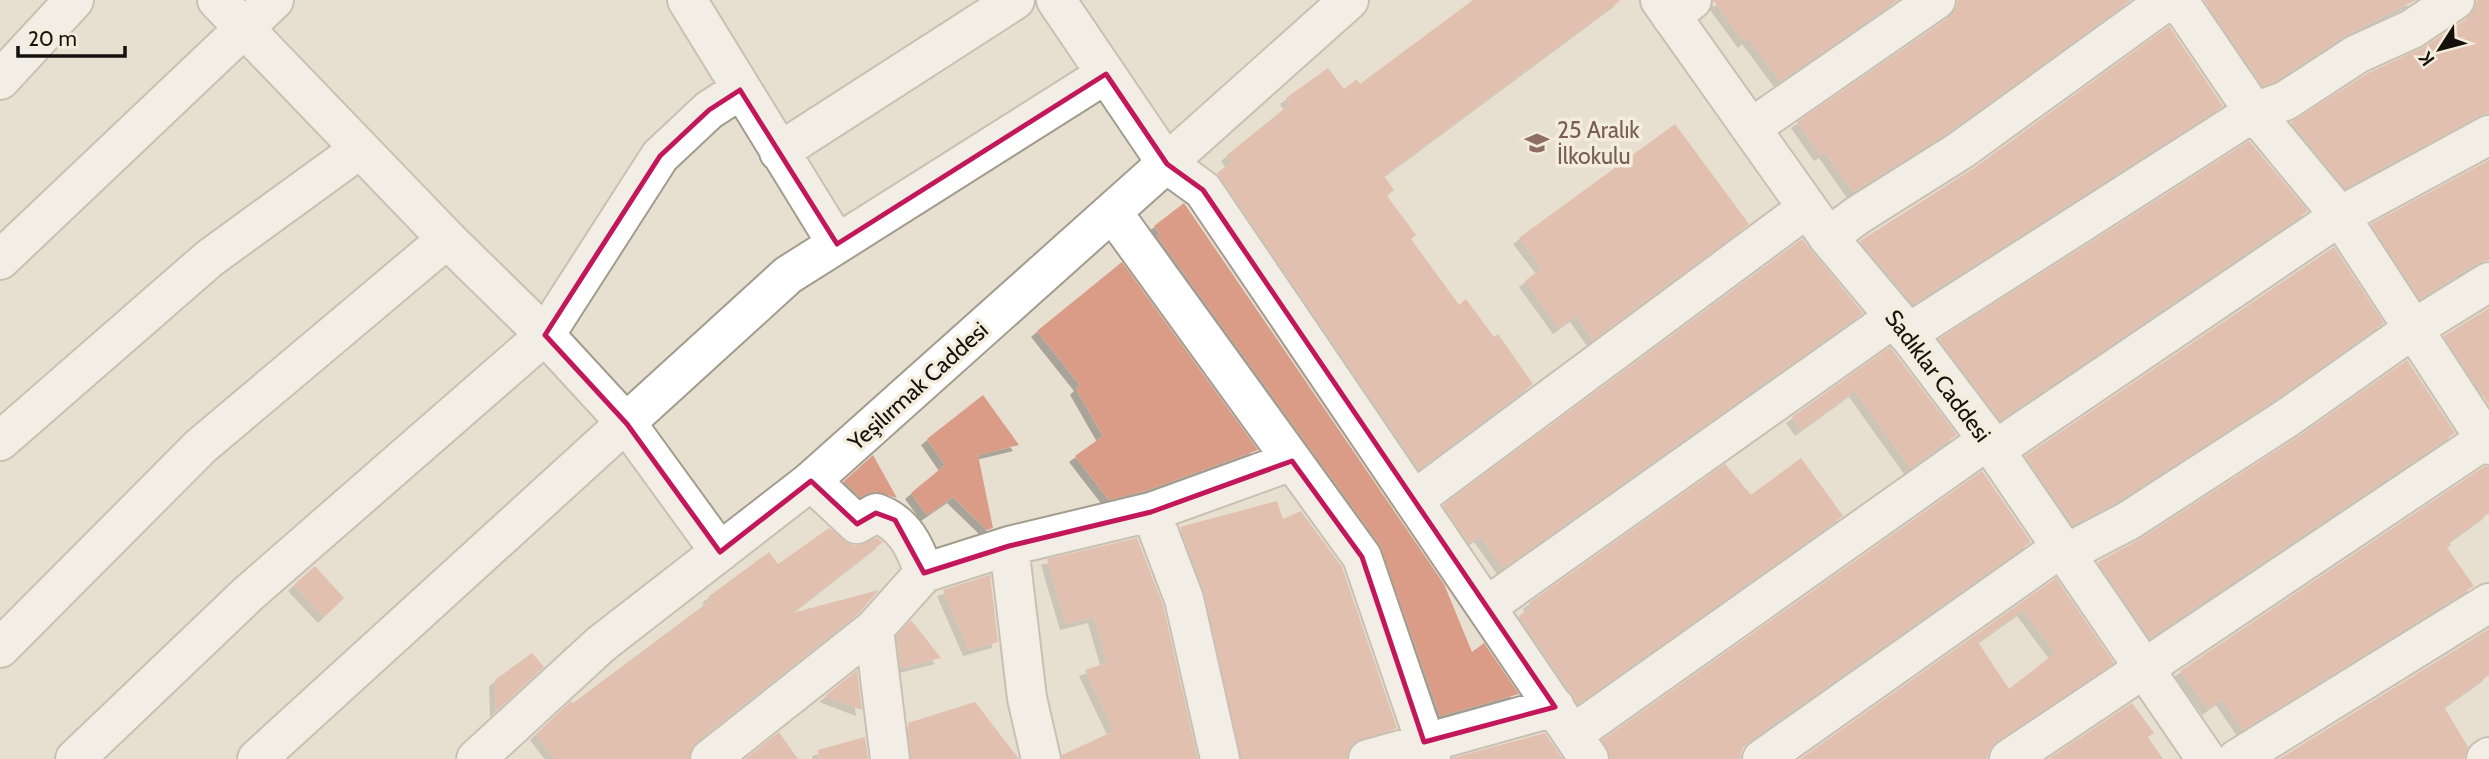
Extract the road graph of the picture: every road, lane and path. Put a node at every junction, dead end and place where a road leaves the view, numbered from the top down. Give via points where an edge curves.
1 (74, 0) edge
2 (274, 0) edge
3 (687, 0) edge
4 (1015, 0) edge
5 (1056, 0) edge
6 (1349, 0) edge
7 (1936, 0) edge
8 (2168, 0) edge
9 (2178, 0) edge
10 (2455, 0) edge
11 (1674, 5) edge
12 (230, 13) edge
13 (1106, 74) junction
14 (0, 80) edge
15 (740, 90) junction
16 (2254, 112) junction
17 (1751, 128) junction
18 (2489, 135) edge
19 (360, 149) junction
20 (779, 152) junction
21 (1167, 164) junction
22 (1113, 213) junction
23 (2340, 216) junction
24 (1818, 223) junction
25 (447, 239) junction
26 (837, 244) junction
27 (0, 260) edge
28 (2489, 282) edge
29 (1901, 326) junction
30 (2413, 329) junction
31 (545, 335) junction
32 (626, 424) junction
33 (2488, 440) edge
34 (0, 441) edge
35 (1992, 445) junction
36 (1292, 461) junction
37 (811, 481) junction
38 (1414, 499) junction
39 (1151, 512) junction
40 (1009, 546) junction
41 (720, 552) junction
42 (2065, 554) junction
43 (924, 573) junction
44 (2489, 603) edge
45 (1486, 607) junction
46 (874, 629) junction
47 (0, 648) edge
48 (2144, 669) junction
49 (1572, 733) edge
50 (1427, 750) edge
51 (75, 759) edge
52 (257, 759) edge
53 (476, 759) edge
54 (710, 759) edge
55 (890, 759) edge
56 (1041, 759) edge
57 (1220, 759) edge
58 (1368, 759) edge
59 (1762, 759) edge
60 (2009, 759) edge
61 (2206, 759) edge
62 (2237, 759) edge

1 - 14 street
2 - 12 street
3 - 15 street
4 - 20 street
5 - 13 street
6 - 21 street, Yeşilırmak Caddesi
7 - 17 street
8 - 24 street via 1961,150 1857,215
9 - 16 street
10 - 16 street via 2412,29 2357,54 2285,101
11 - 17 street, Sadıklar Caddesi
12 - 19 street
12 - 27 street
13 - 21 street
13 - 26 street
15 - 20 street
15 - 31 street via 709,110 660,156
16 - 23 street
16 - 29 street
17 - 24 street, Sadıklar Caddesi
18 - 23 street
19 - 25 street
19 - 34 street via 211,258
20 - 26 street
21 - 22 street, Yeşilırmak Caddesi
21 - 38 street via 1203,190
22 - 36 street
22 - 37 street, Yeşilırmak Caddesi
23 - 30 street
23 - 35 street
24 - 29 street, Sadıklar Caddesi
24 - 38 street
25 - 31 street
25 - 47 street via 201,446
26 - 32 street via 788,275
28 - 30 street
29 - 35 street, Sadıklar Caddesi
29 - 45 street
30 - 33 street
30 - 42 street via 2128,521
31 - 32 street
31 - 51 street via 248,594
32 - 41 street
32 - 52 street
33 - 48 street
35 - 42 street, Sadıklar Caddesi
35 - 49 street
36 - 39 street
36 - 50 street via 1362,557
37 - 41 street, Yeşilırmak Caddesi
37 - 43 street via 857,524 876,513 895,520 916,551
38 - 45 street
39 - 40 street
39 - 57 street via 1184,599
40 - 43 street
40 - 56 street via 1027,698
41 - 53 street, Yeşilırmak Caddesi via 601,644
42 - 48 street, Sadıklar Caddesi
42 - 59 street via 2052,554
43 - 46 street
44 - 62 street
45 - 49 street
46 - 54 street
46 - 55 street
48 - 60 street
48 - 61 street, Sadıklar Caddesi
49 - 50 street
50 - 58 street

